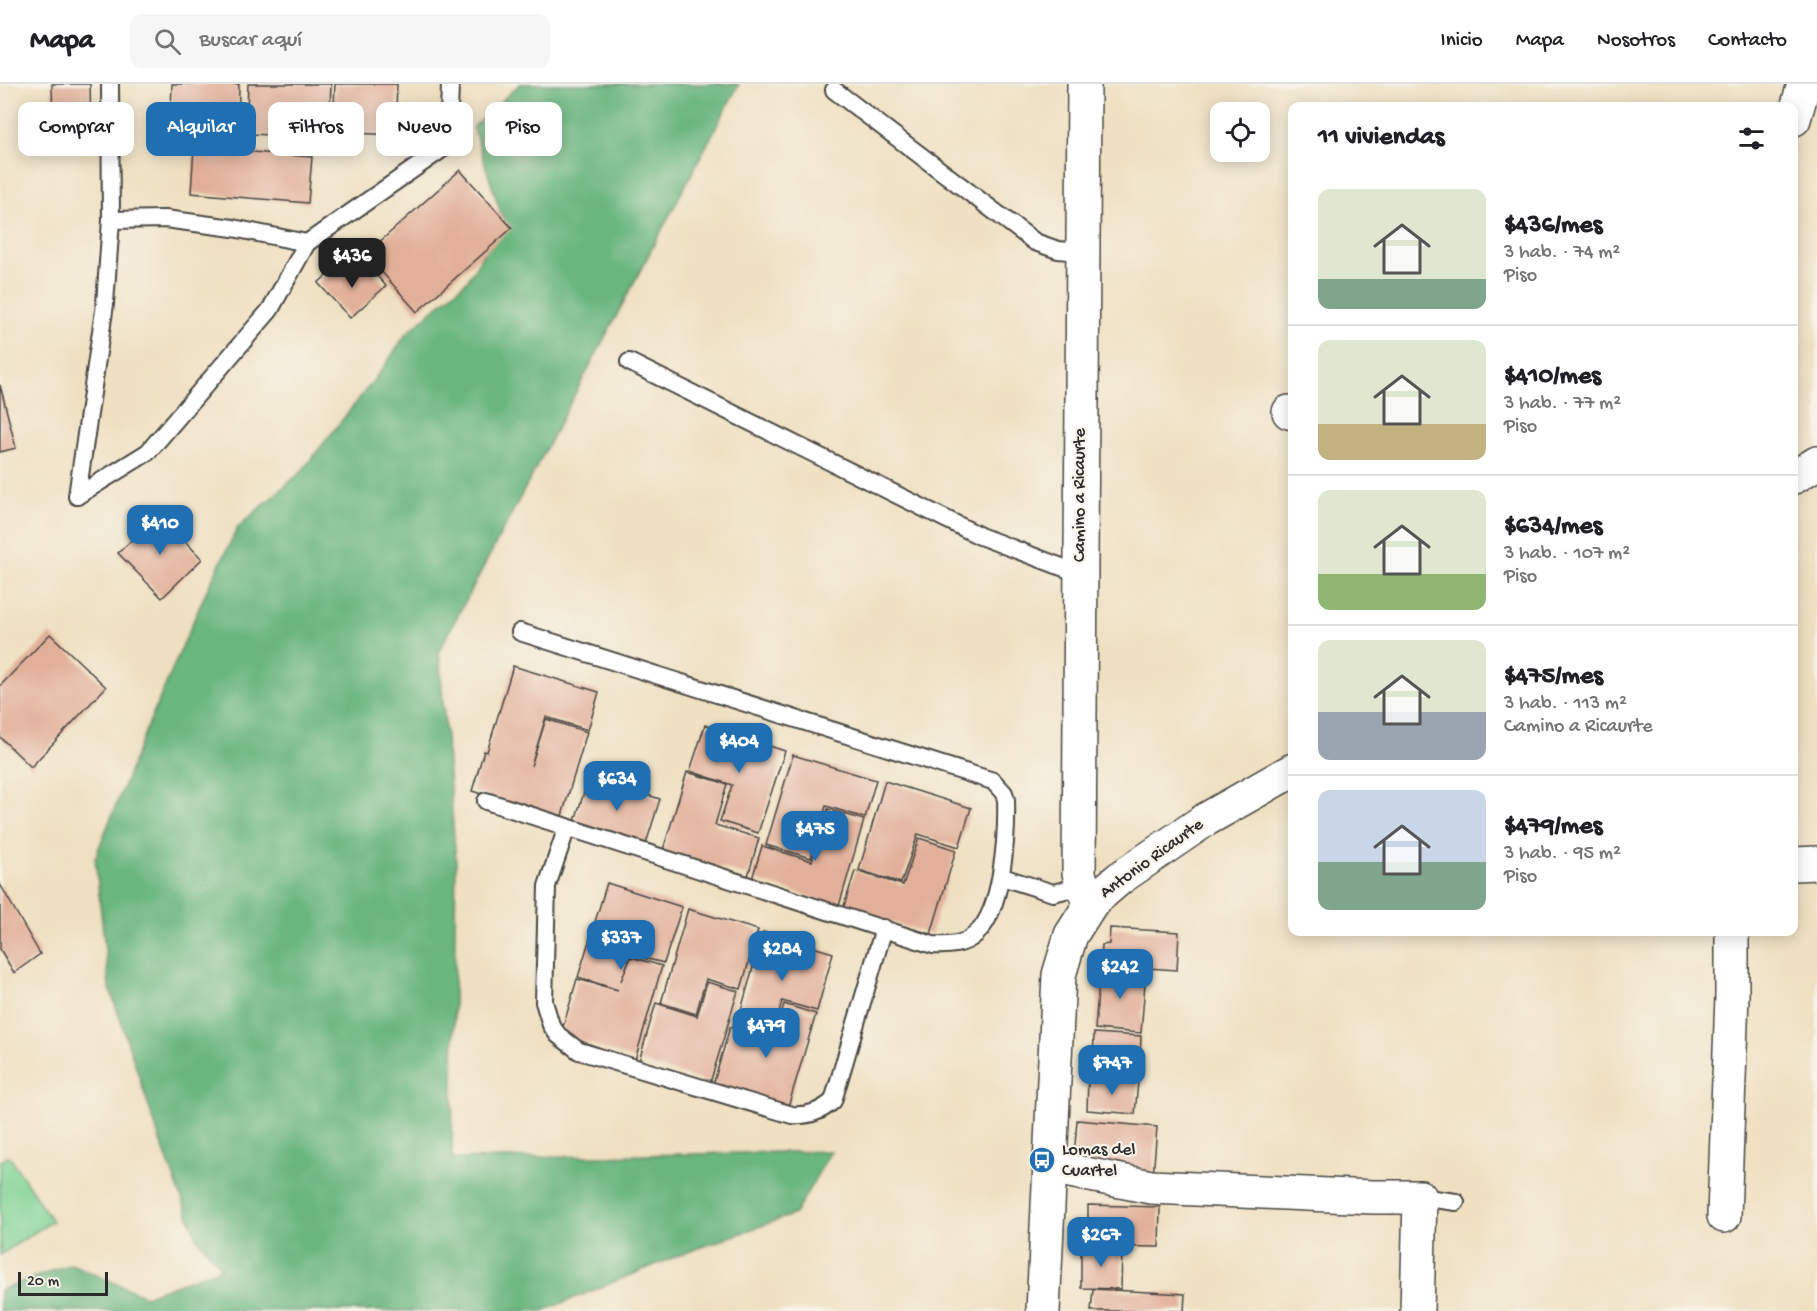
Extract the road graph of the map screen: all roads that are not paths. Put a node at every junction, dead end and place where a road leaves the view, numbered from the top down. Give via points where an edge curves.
1 (110, 84) edge
2 (450, 84) edge
3 (1084, 84) edge
4 (1804, 84) edge
5 (834, 90) dead end
6 (1798, 105) edge
7 (111, 220) junction
8 (307, 243) junction
9 (1083, 252) junction
10 (629, 362) dead end
11 (1817, 463) edge
12 (1798, 475) edge
13 (1080, 574) junction
14 (520, 632) dead end
15 (1288, 773) edge
16 (486, 801) dead end
17 (567, 827) junction
18 (1817, 863) edge
19 (1798, 864) edge
20 (1002, 877) junction
21 (1087, 894) junction
22 (884, 928) junction
23 (1732, 936) edge
24 (1050, 1167) junction
25 (1420, 1197) junction
26 (1456, 1202) dead end
27 (1724, 1216) dead end
28 (1042, 1311) edge
29 (1417, 1311) edge

1 - 7 lane
2 - 8 lane via 448,145
3 - 9 street, Camino a Ricaurte
4 - 6 street
5 - 9 lane via 1035,242 1058,250
7 - 8 lane via 165,219
7 - 8 lane via 105,304 77,496 148,452 270,310
9 - 13 street, Camino a Ricaurte
10 - 13 lane via 980,536
11 - 12 street
13 - 21 street, Camino a Ricaurte via 1079,873
14 - 20 lane via 993,781 1006,800
15 - 21 street, Antonio Ricaurte via 1205,820 1120,878
16 - 17 lane
17 - 22 lane
17 - 22 lane via 547,886 544,1002 558,1035 579,1052 792,1115 817,1113 833,1101
18 - 19 street
20 - 21 lane via 1053,893
20 - 22 lane via 990,915 966,941 933,945
21 - 24 street, Antonio Ricaurte via 1059,975
23 - 27 street
24 - 25 street via 1151,1187
24 - 28 street, Antonio Ricaurte
25 - 26 lane
25 - 29 street

